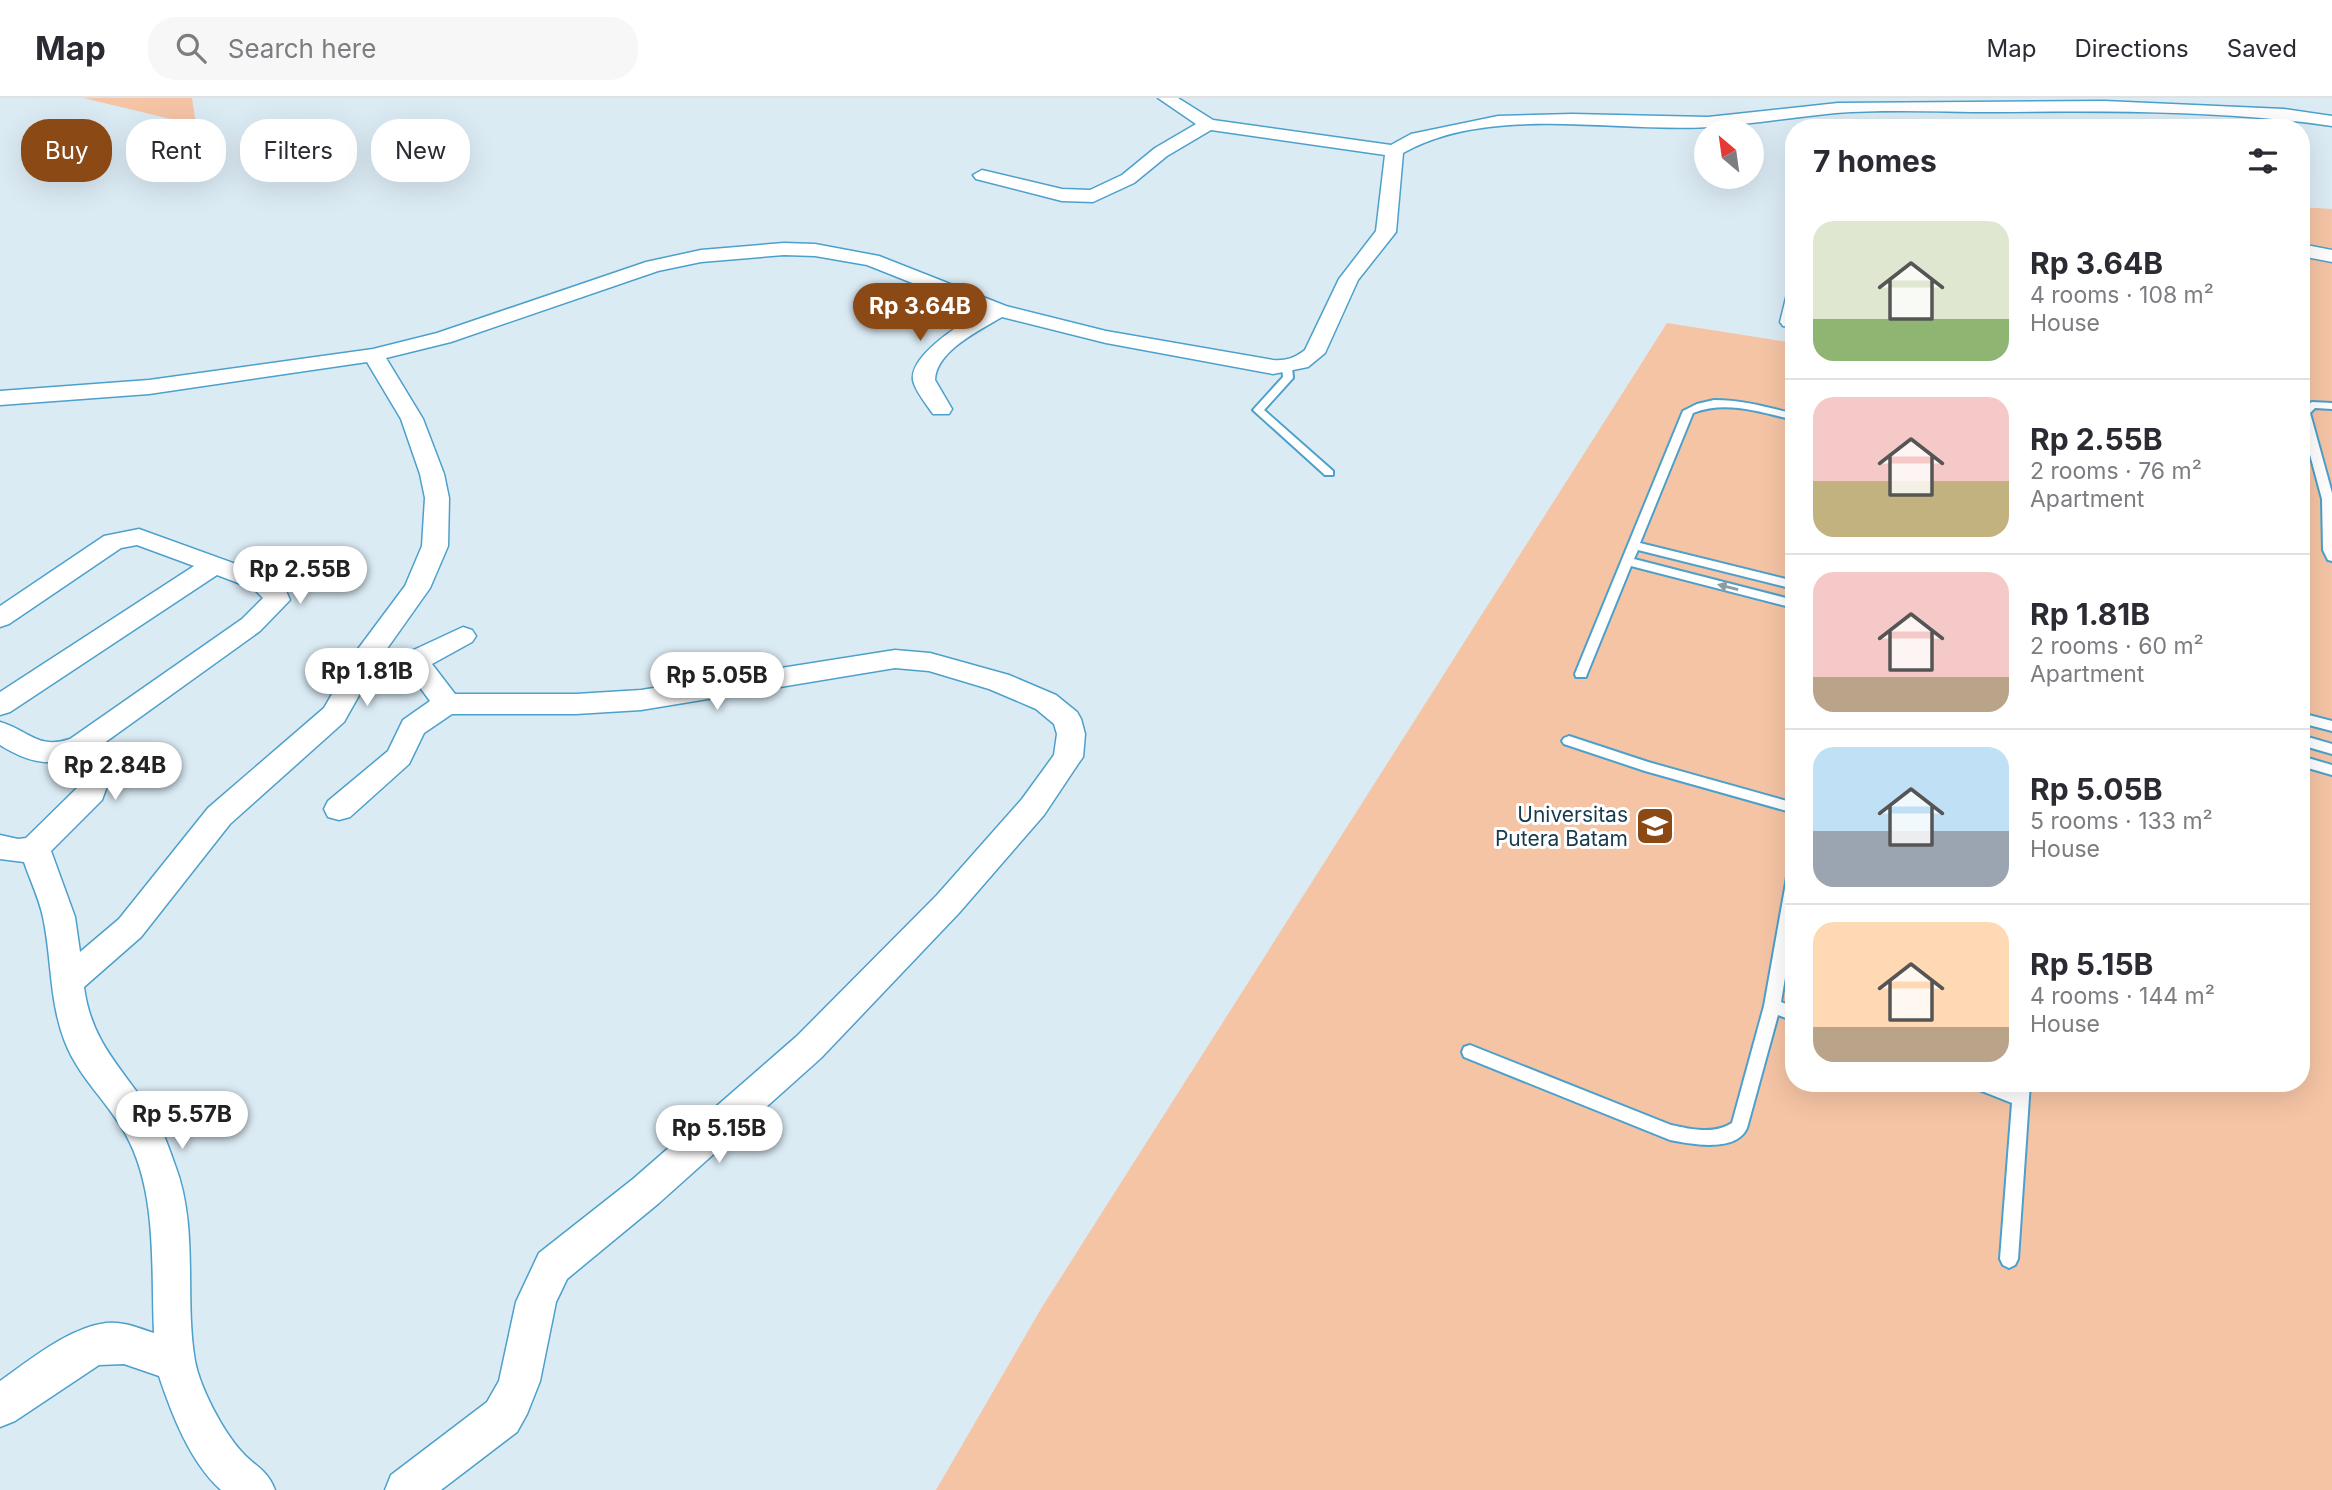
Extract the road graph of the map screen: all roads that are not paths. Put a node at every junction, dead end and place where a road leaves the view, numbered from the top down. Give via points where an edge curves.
1 (1166, 98) edge
2 (1919, 109) junction
3 (2168, 109) junction
4 (1926, 119) edge
5 (2175, 119) edge
6 (2332, 121) edge
7 (1208, 124) junction
8 (1394, 151) junction
9 (982, 175) dead end
10 (2310, 252) edge
11 (2332, 256) edge
12 (999, 310) junction
13 (373, 355) junction
14 (1287, 367) junction
15 (0, 398) edge
16 (2332, 406) edge
17 (2310, 407) edge
18 (941, 409) dead end
19 (1785, 415) edge
20 (2310, 432) edge
21 (1329, 473) dead end
22 (2330, 499) edge
23 (2330, 527) edge
24 (1634, 545) junction
25 (2332, 557) edge
26 (1628, 561) junction
27 (214, 565) junction
28 (1785, 583) edge
29 (1785, 602) edge
30 (0, 618) edge
31 (463, 636) dead end
32 (1581, 674) dead end
33 (446, 704) junction
34 (0, 705) edge
35 (2310, 719) edge
36 (2332, 726) edge
37 (0, 732) edge
38 (1569, 741) dead end
39 (2310, 742) edge
40 (80, 746) junction
41 (2332, 749) edge
42 (2310, 764) edge
43 (2332, 770) edge
44 (1785, 805) edge
45 (339, 809) dead end
46 (18, 847) edge
47 (1785, 930) edge
48 (68, 981) junction
49 (1772, 1006) junction
50 (1785, 1011) edge
51 (1470, 1052) dead end
52 (2021, 1092) edge
53 (2009, 1259) dead end
54 (175, 1362) junction
55 (0, 1406) edge
56 (254, 1490) edge
57 (406, 1490) edge

1 - 7 street
2 - 3 street
2 - 4 street
2 - 8 street via 1838,108 1708,122 1498,121 1417,138
3 - 5 street
3 - 6 street
7 - 8 street
7 - 9 street via 1161,152 1128,179 1093,196 1062,195
8 - 14 street via 1386,232 1349,279 1314,353
10 - 11 street
12 - 13 street via 872,260 842,253 738,251 653,266 444,338
12 - 14 street via 1106,337
12 - 18 street via 954,338 923,373
13 - 15 street via 137,388
13 - 48 street via 412,419 437,499 435,546 417,588 368,656 334,715 219,816 131,928
14 - 21 lane via 1288,378 1259,407 1260,414
16 - 17 lane
19 - 24 lane via 1716,402 1688,411
20 - 22 lane
22 - 23 lane
23 - 25 lane
24 - 26 lane
24 - 28 lane
29 -> 26 lane
26 - 32 lane
27 - 30 street via 139,537 113,542
27 - 34 street
27 - 40 street via 263,583 275,592 277,600 251,625
31 - 33 street via 418,660 421,674 438,688
33 - 45 street via 413,727 399,757
33 - 57 street via 641,700 895,659 930,662 999,682 1046,702 1067,719 1071,734 1068,757 1033,807 948,904 818,1037 646,1191 553,1266 535,1304 512,1404 502,1417
35 - 36 lane
37 - 40 street via 43,755
38 - 44 lane
39 - 41 lane
40 - 46 street via 99,767 91,792
42 - 43 lane
46 - 48 street via 59,917
47 - 49 lane
48 - 54 street via 82,1042 140,1125 158,1168 168,1220
49 - 50 lane
49 - 51 lane via 1739,1128 1724,1137 1670,1132
52 - 53 lane
54 - 55 street via 120,1344 100,1344
54 - 56 street via 207,1438 226,1466

